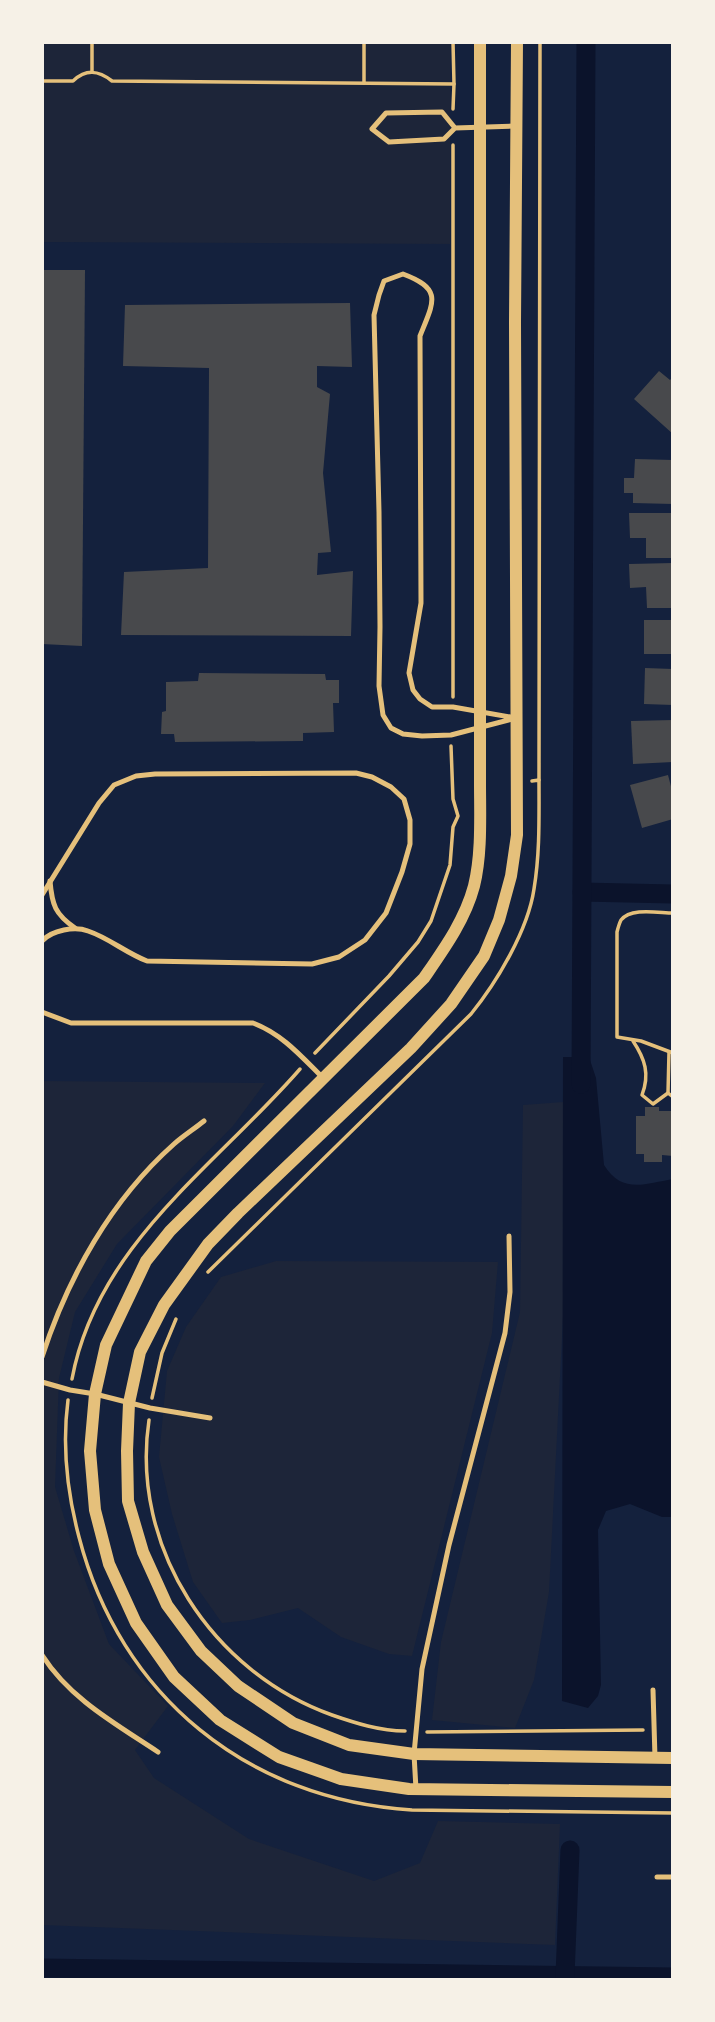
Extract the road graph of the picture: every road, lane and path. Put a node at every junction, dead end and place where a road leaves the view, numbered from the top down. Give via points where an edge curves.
1 (92, 42) edge
2 (364, 42) edge
3 (453, 42) edge
4 (480, 42) edge
5 (517, 42) edge
6 (540, 42) edge
7 (92, 71) junction
8 (42, 81) edge
9 (364, 83) junction
10 (446, 84) dead end
11 (454, 84) dead end
12 (516, 126) junction
13 (479, 127) junction
14 (455, 128) junction
15 (480, 712) junction
16 (516, 718) junction
17 (480, 728) junction
18 (539, 780) junction
19 (516, 781) junction
20 (50, 881) junction
21 (42, 895) edge
22 (673, 913) edge
23 (78, 930) junction
24 (42, 941) edge
25 (43, 1011) edge
26 (632, 1040) junction
27 (671, 1053) edge
28 (325, 1079) junction
29 (668, 1093) junction
30 (673, 1097) edge
31 (204, 1121) dead end
32 (509, 1236) dead end
33 (203, 1277) dead end
34 (177, 1316) dead end
35 (42, 1357) edge
36 (42, 1382) edge
37 (94, 1394) junction
38 (129, 1403) junction
39 (150, 1408) junction
40 (210, 1418) dead end
41 (42, 1655) edge
42 (653, 1690) dead end
43 (654, 1730) junction
44 (416, 1732) junction
45 (159, 1752) dead end
46 (414, 1754) junction
47 (655, 1758) junction
48 (673, 1758) edge
49 (416, 1789) junction
50 (673, 1791) edge
51 (657, 1877) dead end
52 (673, 1877) edge

1 - 7 path
2 - 9 path
3 - 11 path
4 - 13 street
5 - 12 street
6 - 18 path
7 - 8 path via 73,81
7 - 9 path via 112,81
9 - 10 path
12 - 13 lane
12 - 16 street
13 - 14 lane
13 - 15 street
14 - 14 lane via 442,112 386,114 372,129 389,142 444,139
15 - 16 lane
15 - 17 street
15 - 17 lane via 432,707 413,690 410,673 421,603 421,336 433,296 429,287 402,274 384,281 374,315 383,715 391,728 403,734 451,735
16 - 17 lane
16 - 19 street
17 - 28 street via 479,843 474,885 462,918 424,978
18 - 19 path
18 - 33 path via 534,892 522,929 484,998
19 - 38 street via 517,835 511,876 484,956 451,1004 411,1048 208,1244 164,1306 140,1352
20 - 21 lane
20 - 23 lane via 52,901 63,919
20 - 23 lane via 99,803 114,785 136,776 356,773 372,776 404,799 410,844 386,913 365,940 340,957 313,964 147,961
22 - 26 path via 630,914 621,920 617,932 617,1037
23 - 24 lane via 65,929
25 - 28 lane via 71,1023 253,1023 286,1041
26 - 27 path
26 - 29 path via 647,1070 642,1095 653,1104
27 - 29 path
28 - 37 street via 170,1231 146,1261 106,1345
29 - 30 path
31 - 35 lane via 153,1164 93,1242
32 - 44 lane via 505,1333 449,1545 422,1669
34 - 39 path via 162,1353
36 - 37 lane
37 - 38 lane
37 - 49 street via 90,1451 94,1510 109,1564 136,1623 174,1677 220,1720 279,1757 341,1779
38 - 39 lane
38 - 46 street via 128,1501 143,1552 167,1605 201,1651 238,1686 293,1723 349,1745
39 - 40 lane
39 - 44 path via 146,1439 150,1503 173,1569 202,1621 259,1676 289,1696 350,1721
41 - 45 lane via 74,1694
42 - 43 lane
43 - 44 path
43 - 47 lane
44 - 46 lane
46 - 47 street
46 - 49 lane
47 - 48 street
49 - 50 street
51 - 52 lane

